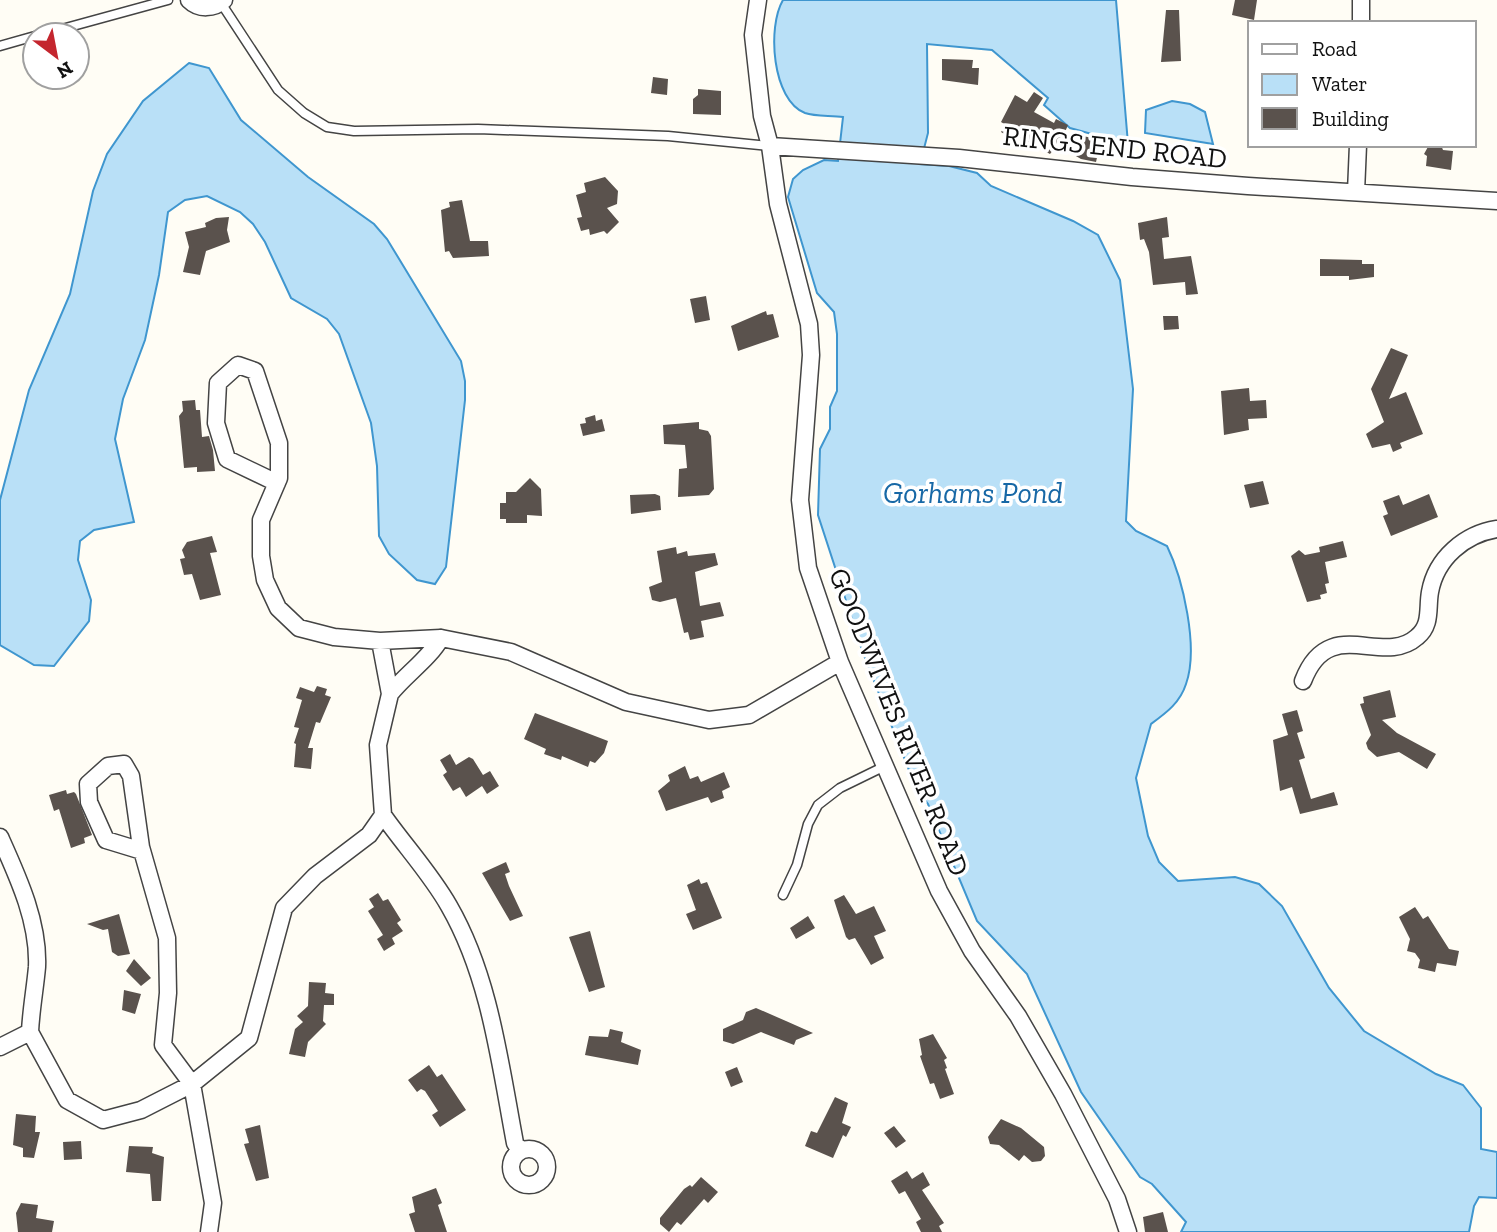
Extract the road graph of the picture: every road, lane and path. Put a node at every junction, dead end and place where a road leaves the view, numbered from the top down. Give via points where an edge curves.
1 (169, 0) edge
2 (188, 0) edge
3 (758, 0) edge
4 (1361, 0) edge
5 (223, 1) edge
6 (91, 21) edge
7 (1361, 21) edge
8 (21, 40) edge
9 (0, 46) edge
10 (771, 146) junction
11 (1358, 147) edge
12 (1356, 192) junction
13 (1497, 201) edge
14 (277, 483) junction
15 (1497, 529) edge
16 (441, 638) junction
17 (380, 641) junction
18 (840, 662) junction
19 (1303, 681) dead end
20 (390, 694) junction
21 (883, 767) junction
22 (383, 815) junction
23 (0, 837) edge
24 (142, 851) junction
25 (783, 895) dead end
26 (30, 1032) junction
27 (0, 1047) edge
28 (192, 1084) junction
29 (520, 1151) dead end
30 (209, 1232) edge
31 (1128, 1232) edge

1 - 6 lane
2 - 5 street via 202,7
3 - 10 street, GOODWIVES RIVER ROAD via 753,35 762,116
4 - 7 street
5 - 10 lane via 278,90 327,127 668,136
8 - 9 lane
10 - 12 street, RINGS END ROAD
10 - 18 street, GOODWIVES RIVER ROAD via 778,205 809,324 811,355 800,500 803,541
11 - 12 street
12 - 13 street, RINGS END ROAD
14 - 14 street via 279,443 255,371 237,365 218,383 216,423 227,459
14 - 17 street via 261,520 261,556 265,580 278,608 299,628
15 - 19 street via 1465,540 1445,560 1432,584 1428,619 1419,635 1396,648 1350,643 1330,650 1317,656
16 - 17 street
16 - 18 street via 511,652 625,702 709,720 749,715
16 - 20 street via 433,652
17 - 20 street
18 - 21 street, GOODWIVES RIVER ROAD
20 - 22 street via 378,745
21 - 25 lane via 840,788 818,805
21 - 31 street, GOODWIVES RIVER ROAD via 939,891 1063,1094 1117,1199
22 - 28 street via 369,835 315,876 284,908 248,1038
22 - 29 street via 449,905 468,948 490,1014
23 - 26 street via 26,900 35,937 37,966
24 - 24 street via 131,776 124,764 108,766 88,784 89,802 106,839
24 - 28 street via 167,938 163,1045
26 - 27 street
26 - 28 street via 67,1100 103,1120 141,1110
28 - 30 street via 213,1203

